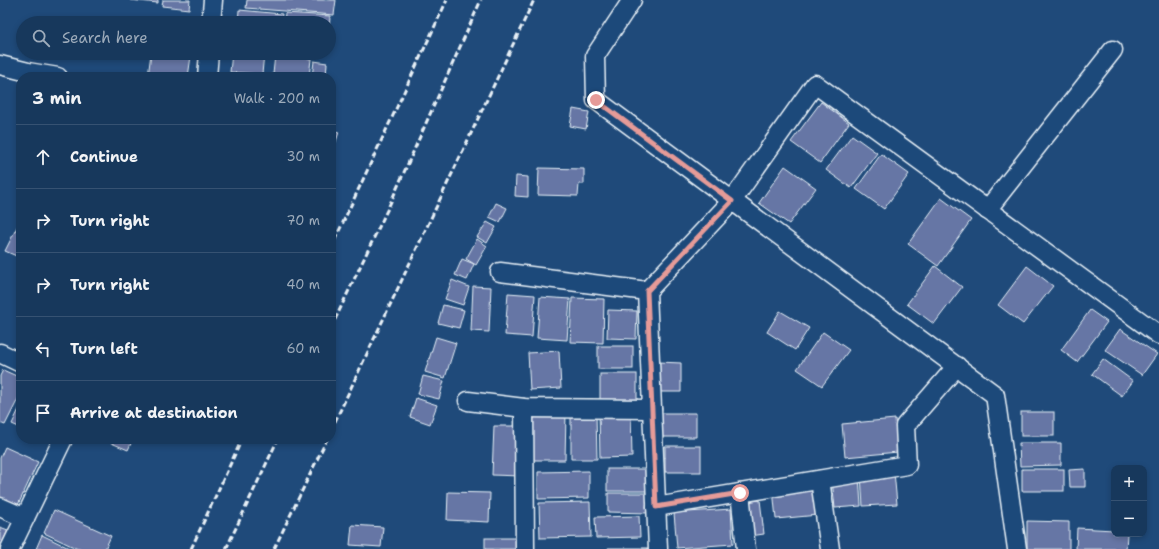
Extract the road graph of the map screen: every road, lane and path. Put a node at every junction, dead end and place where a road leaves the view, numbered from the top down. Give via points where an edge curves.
1 (213, 0) edge
2 (632, 0) edge
3 (212, 16) edge
4 (1113, 50) dead end
5 (208, 60) edge
6 (0, 65) edge
7 (28, 72) edge
8 (207, 72) edge
9 (732, 201) junction
10 (987, 210) junction
11 (500, 272) dead end
12 (647, 291) junction
13 (1159, 335) edge
14 (0, 353) edge
15 (16, 360) edge
16 (957, 366) junction
17 (468, 401) dead end
18 (524, 408) junction
19 (652, 409) junction
20 (61, 444) edge
21 (820, 480) junction
22 (740, 493) junction
23 (0, 507) edge
24 (656, 507) junction
25 (25, 518) junction
26 (10, 549) edge
27 (525, 549) edge
28 (658, 549) edge
29 (746, 549) edge
30 (830, 549) edge
31 (1017, 549) edge

1 - 3 street
2 - 9 street via 595,56 596,100
4 - 10 street
5 - 8 street
6 - 7 street
9 - 10 street via 815,84
9 - 12 street
9 - 16 street
10 - 13 street
11 - 12 street
12 - 19 street
14 - 15 street
16 - 21 street via 905,426 907,465
16 - 31 street via 995,395
17 - 18 street
18 - 19 street
18 - 27 street
19 - 24 street
20 - 25 street
21 - 22 street
21 - 30 street
22 - 24 street
22 - 29 street
23 - 25 street
24 - 28 street
25 - 26 street

